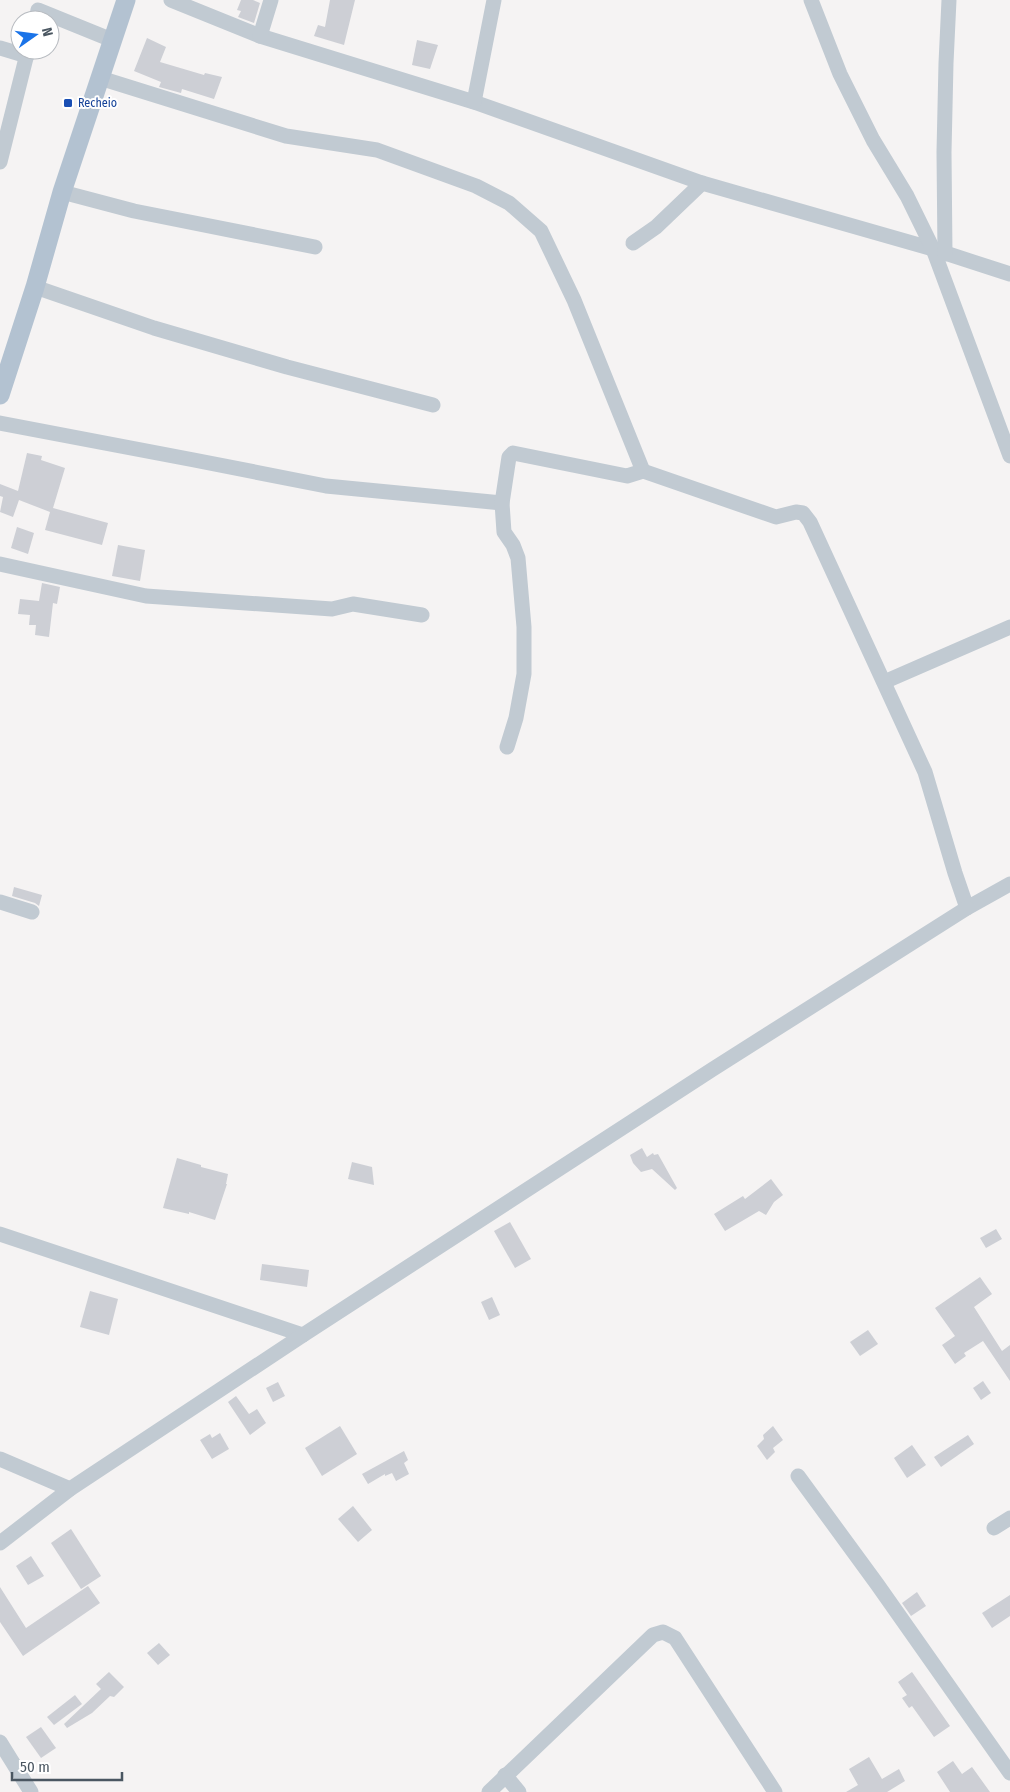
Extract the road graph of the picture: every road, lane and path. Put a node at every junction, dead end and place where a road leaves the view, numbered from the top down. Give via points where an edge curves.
1 (126, 0) edge
2 (171, 0) edge
3 (271, 0) edge
4 (494, 0) edge
5 (811, 0) edge
6 (949, 0) edge
7 (60, 19) edge
8 (260, 36) junction
9 (112, 40) junction
10 (26, 60) edge
11 (100, 78) junction
12 (474, 102) junction
13 (0, 162) edge
14 (702, 183) junction
15 (62, 192) junction
16 (633, 243) dead end
17 (315, 247) dead end
18 (939, 251) junction
19 (1010, 274) edge
20 (34, 287) junction
21 (0, 395) edge
22 (433, 405) dead end
23 (0, 423) edge
24 (1010, 456) edge
25 (643, 471) junction
26 (502, 503) junction
27 (0, 564) edge
28 (422, 614) dead end
29 (1010, 627) edge
30 (884, 682) junction
31 (507, 747) dead end
32 (1010, 884) edge
33 (0, 902) edge
34 (967, 908) junction
35 (32, 912) dead end
36 (0, 1234) edge
37 (303, 1335) junction
38 (0, 1458) edge
39 (798, 1476) dead end
40 (70, 1489) junction
41 (1010, 1518) edge
42 (994, 1528) dead end
43 (0, 1543) edge
44 (0, 1742) edge
45 (1010, 1773) edge
46 (505, 1775) junction
47 (31, 1792) edge
48 (488, 1792) edge
49 (519, 1792) edge
50 (775, 1792) edge

1 - 9 main road
2 - 8 street
3 - 8 street
4 - 12 street
5 - 18 street via 840,74 873,140
6 - 18 street
7 - 9 street
8 - 12 street
9 - 11 main road
10 - 13 street
11 - 15 main road
11 - 25 street via 286,136 377,150 476,186 509,203 541,231 574,300
12 - 14 street
14 - 16 street via 656,227
14 - 18 street
15 - 17 street via 134,211
15 - 20 main road
18 - 19 street
18 - 24 street
20 - 21 main road
20 - 22 street via 173,334
23 - 26 street via 326,486
25 - 26 street via 627,476 513,453 509,456
25 - 30 street via 776,517 803,513
26 - 31 street via 504,532 518,558 524,627 524,674
27 - 28 street via 146,596 332,609 353,604
29 - 30 street
30 - 34 street via 925,772
32 - 34 street
33 - 35 street
34 - 37 street
36 - 37 street
37 - 40 street
38 - 40 street
39 - 45 street
40 - 43 street
41 - 42 street
44 - 47 street
46 - 48 street
46 - 49 street
46 - 50 street via 653,1635 663,1632 675,1638

